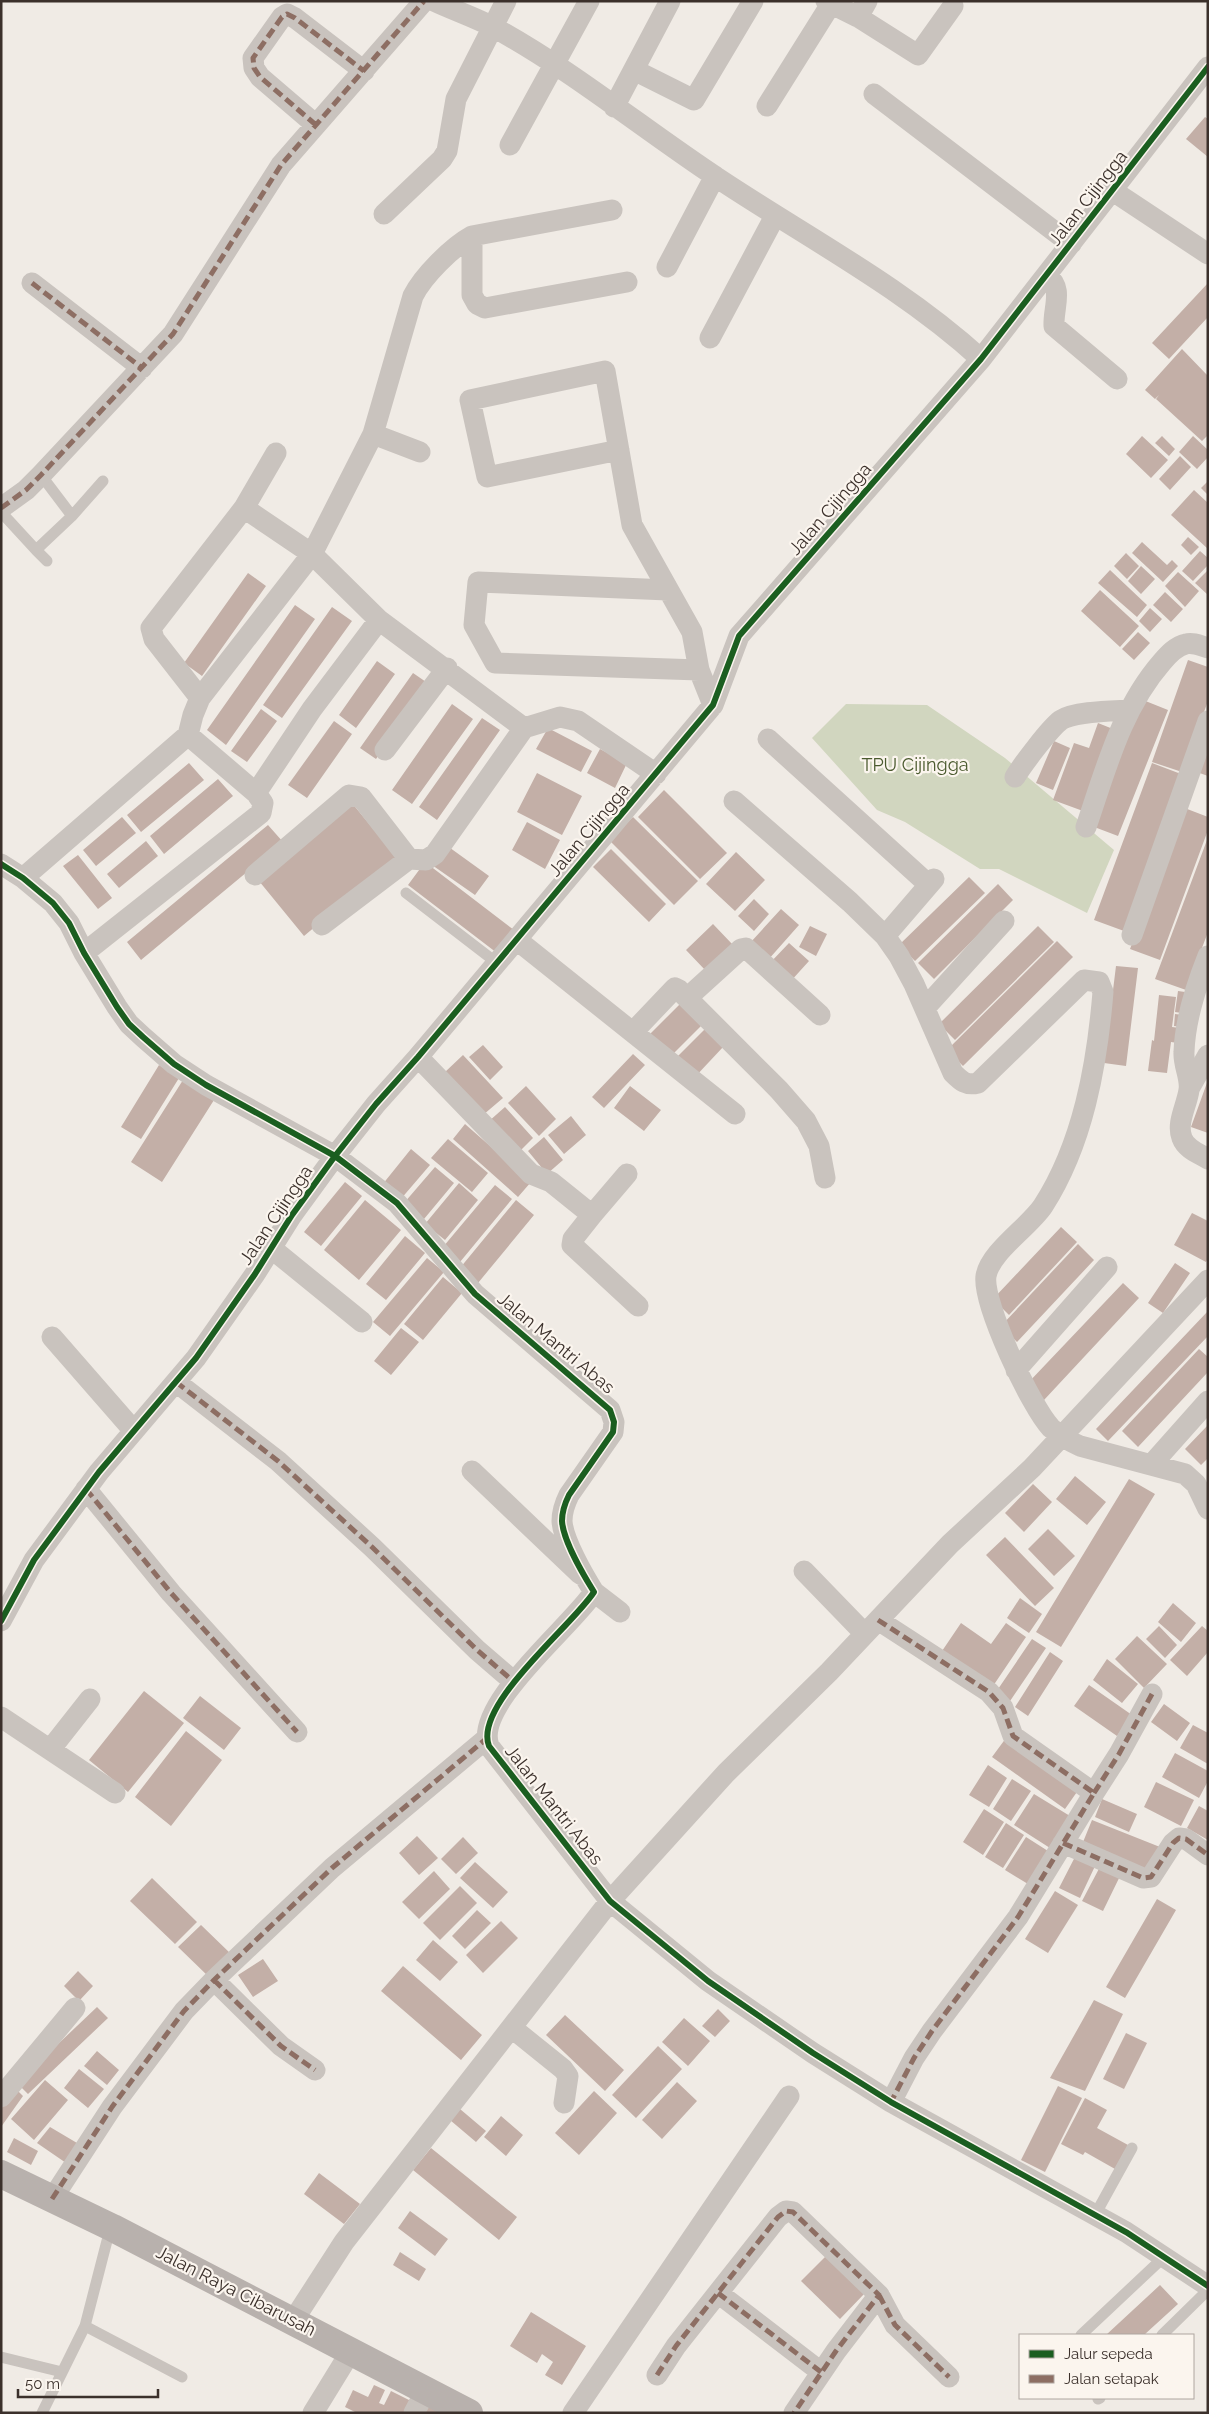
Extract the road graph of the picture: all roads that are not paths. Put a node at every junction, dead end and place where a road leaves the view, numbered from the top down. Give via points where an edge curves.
1 (424, 1) edge
2 (434, 1) edge
3 (506, 1) edge
4 (589, 1) edge
5 (670, 1) edge
6 (753, 1) edge
7 (829, 2) edge
8 (953, 6) dead end
9 (862, 9) edge
10 (492, 27) junction
11 (555, 65) junction
12 (1208, 67) edge
13 (634, 70) junction
14 (364, 71) junction
15 (874, 94) dead end
16 (767, 106) dead end
17 (614, 107) junction
18 (316, 125) junction
19 (510, 145) dead end
20 (715, 176) junction
21 (1112, 191) junction
22 (612, 210) dead end
23 (384, 214) dead end
24 (775, 216) junction
25 (472, 236) junction
26 (1071, 244) junction
27 (1208, 254) edge
28 (667, 267) dead end
29 (1047, 276) junction
30 (627, 282) dead end
31 (32, 283) dead end
32 (710, 338) dead end
33 (981, 359) junction
34 (142, 368) junction
35 (1117, 379) dead end
36 (373, 434) junction
37 (619, 450) junction
38 (420, 452) dead end
39 (276, 454) dead end
40 (41, 475) junction
41 (103, 481) dead end
42 (1, 508) edge
43 (244, 508) junction
44 (1, 512) edge
45 (72, 516) junction
46 (36, 550) junction
47 (312, 554) junction
48 (46, 561) dead end
49 (668, 590) junction
50 (379, 620) junction
51 (1208, 648) edge
52 (447, 668) junction
53 (699, 670) junction
54 (200, 698) junction
55 (714, 705) junction
56 (1130, 710) junction
57 (1208, 721) edge
58 (524, 728) junction
59 (188, 735) junction
60 (768, 739) dead end
61 (385, 750) dead end
62 (656, 774) junction
63 (1015, 777) dead end
64 (1199, 778) edge
65 (256, 794) junction
66 (734, 801) dead end
67 (1086, 827) dead end
68 (409, 859) junction
69 (1, 864) edge
70 (255, 876) dead end
71 (24, 878) junction
72 (406, 893) dead end
73 (1004, 921) dead end
74 (322, 925) dead end
75 (1132, 935) dead end
76 (885, 936) junction
77 (517, 940) junction
78 (84, 953) junction
79 (1208, 956) edge
80 (497, 963) junction
81 (687, 998) junction
82 (925, 1008) junction
83 (820, 1015) dead end
84 (633, 1032) junction
85 (1208, 1055) edge
86 (418, 1057) junction
87 (1190, 1087) junction
88 (735, 1114) dead end
89 (335, 1156) junction
90 (1208, 1159) edge
91 (627, 1174) dead end
92 (825, 1178) dead end
93 (592, 1215) junction
94 (271, 1248) junction
95 (1108, 1267) dead end
96 (1208, 1280) edge
97 (638, 1306) dead end
98 (362, 1322) dead end
99 (52, 1337) dead end
100 (1016, 1370) junction
101 (176, 1382) junction
102 (1208, 1401) edge
103 (134, 1431) junction
104 (1062, 1436) junction
105 (1152, 1464) junction
106 (472, 1470) dead end
107 (86, 1490) junction
108 (1208, 1509) edge
109 (804, 1571) dead end
110 (590, 1585) junction
111 (620, 1612) dead end
112 (1, 1621) edge
113 (871, 1627) junction
114 (513, 1681) junction
115 (1152, 1694) dead end
116 (90, 1699) dead end
117 (1, 1717) edge
118 (298, 1732) dead end
119 (486, 1739) junction
120 (49, 1748) junction
121 (115, 1793) dead end
122 (1094, 1793) junction
123 (1063, 1843) junction
124 (1208, 1855) edge
125 (610, 1901) junction
126 (214, 1980) junction
127 (75, 2008) dead end
128 (512, 2028) junction
129 (315, 2070) dead end
130 (789, 2096) dead end
131 (1, 2097) edge
132 (891, 2102) junction
133 (564, 2103) dead end
134 (1132, 2148) dead end
135 (1, 2174) edge
136 (1, 2181) edge
137 (52, 2199) junction
138 (1095, 2215) junction
139 (110, 2233) junction
140 (1165, 2256) junction
141 (1208, 2286) edge
142 (1208, 2290) edge
143 (718, 2293) junction
144 (878, 2295) junction
145 (293, 2321) junction
146 (85, 2326) junction
147 (1082, 2334) edge
148 (1163, 2334) edge
149 (348, 2356) junction
150 (1, 2357) edge
151 (62, 2372) junction
152 (821, 2372) junction
153 (657, 2376) dead end
154 (182, 2377) dead end
155 (949, 2377) dead end
156 (418, 2404) edge
157 (42, 2413) edge
158 (313, 2413) edge
159 (455, 2413) edge
160 (469, 2413) edge
161 (574, 2413) edge
162 (794, 2413) edge

1 - 14 street
2 - 10 street
3 - 10 street
4 - 11 street
5 - 13 street
6 - 13 street via 694,100
7 - 9 street
7 - 16 street
8 - 9 street via 918,55
10 - 11 street
10 - 23 street via 456,100 447,151
11 - 17 street
11 - 19 street
12 - 21 street, Jalan Cijingga
13 - 17 street
14 - 18 street
14 - 18 street via 295,18 287,14 282,17 253,58 254,68 260,77
15 - 26 street
17 - 20 street
18 - 34 street via 282,165 186,316
20 - 24 street
20 - 28 street
21 - 26 street, Jalan Cijingga
21 - 27 street
22 - 25 street
24 - 32 street
24 - 33 street via 903,296
25 - 30 street via 472,295 477,304 486,308
25 - 36 street via 431,272 416,292
26 - 29 street, Jalan Cijingga
29 - 33 street, Jalan Cijingga
29 - 35 street via 1057,288 1054,326
31 - 34 street
33 - 55 street, Jalan Cijingga via 740,636
34 - 40 street
36 - 38 street
36 - 47 street
37 - 37 street via 606,371 470,400 487,477
37 - 49 street via 632,525
39 - 43 street
40 - 42 street
40 - 45 lane
41 - 45 lane
43 - 47 street
43 - 54 street via 151,628 154,639
44 - 46 lane
45 - 46 lane
46 - 48 lane
47 - 50 street
47 - 54 street
49 - 53 street via 692,632
49 - 53 street via 478,582 474,626 495,662
50 - 52 street
50 - 65 street via 312,709
51 - 56 street via 1191,643 1176,648 1147,679
52 - 58 street
52 - 61 street
53 - 55 street
54 - 59 street
55 - 62 street, Jalan Cijingga
56 - 63 street via 1092,712 1062,720
56 - 67 street via 1119,732
57 - 64 street
58 - 62 street via 560,717 578,721
58 - 68 street via 436,854 426,860
59 - 65 street
59 - 71 street
60 - 76 street via 931,881
62 - 77 street, Jalan Cijingga
64 - 75 street
65 - 78 street via 262,803 259,815
66 - 76 street
68 - 70 street via 361,797 349,795
68 - 74 street
69 - 71 street, Jalan Mantri Abas
71 - 78 street, Jalan Mantri Abas via 53,902 69,923
72 - 80 lane
73 - 82 street
76 - 82 street via 899,956
77 - 80 street, Jalan Cijingga
77 - 84 street
78 - 89 street, Jalan Mantri Abas via 130,1024 174,1064
79 - 87 street via 1195,990 1184,1050 1184,1066
80 - 86 street, Jalan Cijingga
81 - 83 street via 740,949 746,948
81 - 84 street via 674,989
81 - 92 street via 806,1121 819,1146
82 - 100 street via 953,1073 971,1085 987,1076 1084,980 1099,982 1102,986 1094,1060 1073,1144 1042,1206 992,1262 986,1277 986,1291
84 - 88 street
85 - 87 street
86 - 89 street, Jalan Cijingga
86 - 93 street via 531,1174 551,1182
87 - 90 street via 1181,1135 1188,1147
89 - 94 street, Jalan Cijingga
89 - 110 street, Jalan Mantri Abas via 397,1203 475,1294 610,1410 613,1432 569,1495 562,1513 562,1526
91 - 93 street
93 - 97 street via 572,1244
94 - 98 street
94 - 101 street, Jalan Cijingga
95 - 100 street
96 - 104 street
99 - 103 street
100 - 104 street via 1050,1427
101 - 103 street, Jalan Cijingga
101 - 114 street via 278,1461
102 - 105 street
103 - 107 street, Jalan Cijingga
104 - 105 street via 1080,1446
104 - 113 street via 950,1544
105 - 108 street via 1190,1478
106 - 110 street
107 - 112 street, Jalan Cijingga via 34,1560
107 - 118 street via 171,1593
109 - 113 street
110 - 111 street
110 - 114 street, Jalan Mantri Abas via 580,1611
113 - 122 street via 989,1692 1003,1708 1013,1736
113 - 125 street via 726,1773
114 - 119 street, Jalan Mantri Abas via 493,1715
115 - 122 street
116 - 120 street
117 - 120 street
119 - 125 street, Jalan Mantri Abas
119 - 126 street via 332,1868
120 - 121 street
122 - 123 street
123 - 124 street via 1143,1878 1151,1877 1179,1838 1186,1839
123 - 132 street via 1018,1917 923,2044
125 - 128 street
125 - 132 street, Jalan Mantri Abas via 708,1981
126 - 129 street via 282,2046
126 - 137 street via 184,2011 112,2106
127 - 131 street
128 - 133 street via 568,2076
128 - 145 street via 344,2242
130 - 161 street
132 - 138 street, Jalan Mantri Abas
134 - 138 lane
135 - 137 main road, Jalan Raya Cibarusah
136 - 139 main road, Jalan Raya Cibarusah
137 - 145 main road, Jalan Raya Cibarusah
138 - 140 street, Jalan Mantri Abas
139 - 146 lane
139 - 149 main road, Jalan Raya Cibarusah
140 - 141 street, Jalan Mantri Abas
140 - 147 lane
142 - 148 lane
143 - 144 street via 786,2211 793,2212
143 - 152 street
143 - 153 street
144 - 152 street
144 - 155 street via 895,2325
145 - 160 main road, Jalan Raya Cibarusah
146 - 151 lane
146 - 154 lane
149 - 156 main road, Jalan Raya Cibarusah
149 - 158 street
150 - 151 lane
151 - 157 lane
152 - 162 street
156 - 159 main road, Jalan Raya Cibarusah

